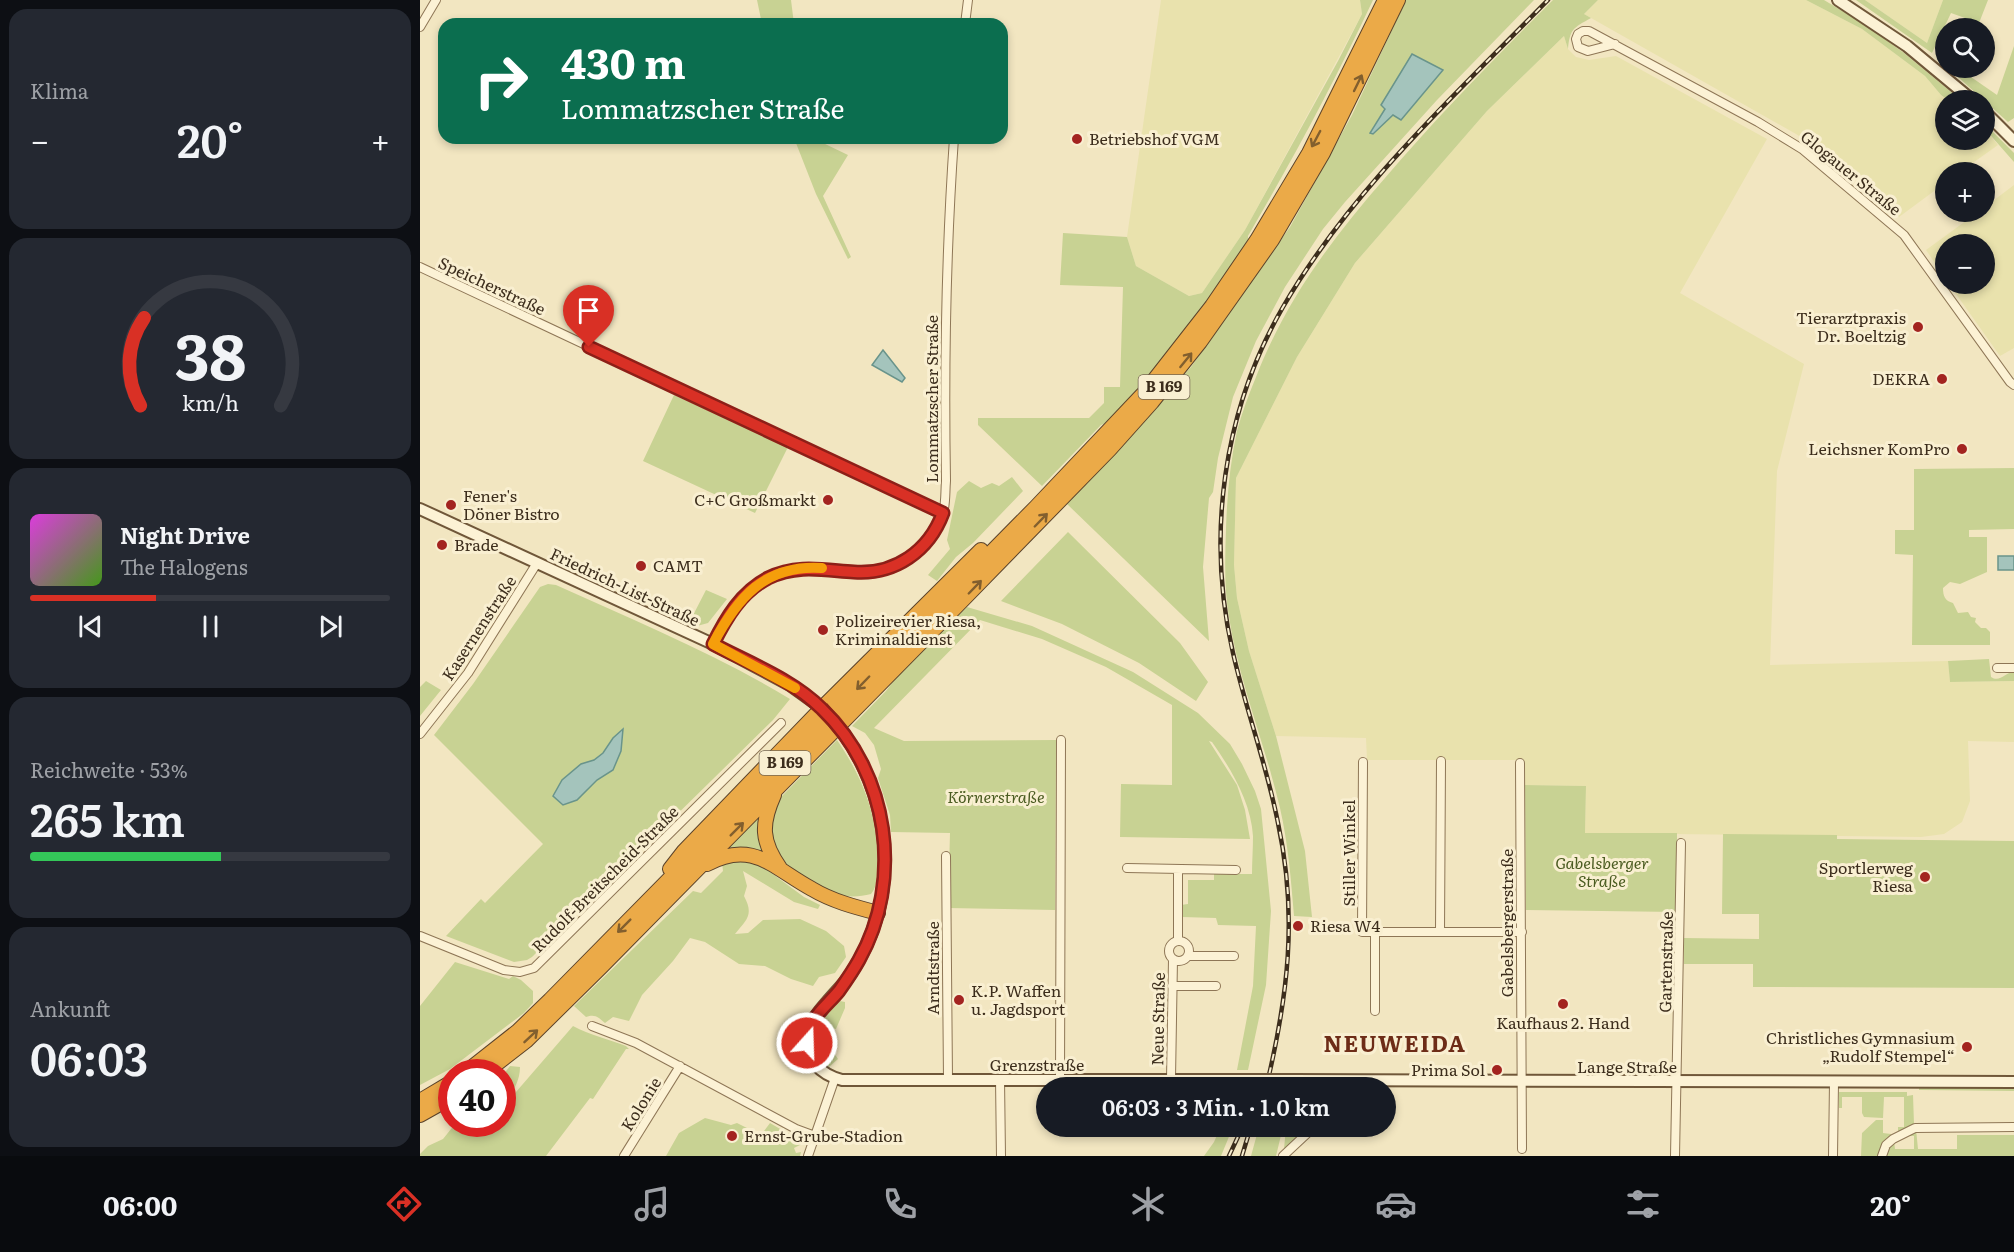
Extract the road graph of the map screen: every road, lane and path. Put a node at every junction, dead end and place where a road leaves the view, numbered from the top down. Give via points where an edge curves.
1 (436, 0) edge
2 (968, 0) edge
3 (1385, 0) edge
4 (1398, 0) edge
5 (1838, 0) edge
6 (966, 18) edge
7 (420, 27) edge
8 (1615, 44) junction
9 (1960, 90) edge
10 (1995, 122) edge
11 (2014, 141) edge
12 (954, 144) edge
13 (420, 267) edge
14 (2014, 386) edge
15 (420, 509) edge
16 (943, 513) junction
17 (1009, 534) junction
18 (537, 563) junction
19 (713, 644) junction
20 (1997, 668) dead end
21 (2014, 668) edge
22 (822, 708) junction
23 (781, 723) dead end
24 (420, 734) edge
25 (1061, 740) dead end
26 (1441, 761) dead end
27 (1363, 762) dead end
28 (1520, 764) dead end
29 (777, 789) junction
30 (1681, 843) dead end
31 (946, 856) dead end
32 (780, 868) junction
33 (1127, 868) dead end
34 (697, 869) junction
35 (1178, 869) junction
36 (1236, 870) dead end
37 (665, 884) junction
38 (878, 913) junction
39 (1375, 932) junction
40 (1440, 932) junction
41 (1522, 932) junction
42 (420, 936) edge
43 (1178, 941) junction
44 (1189, 956) junction
45 (1234, 956) dead end
46 (1173, 959) junction
47 (1172, 986) junction
48 (1216, 986) dead end
49 (1375, 1011) dead end
50 (592, 1026) dead end
51 (482, 1059) edge
52 (503, 1059) edge
53 (680, 1066) junction
54 (1060, 1077) edge
55 (1171, 1077) edge
56 (835, 1078) junction
57 (948, 1079) junction
58 (1000, 1079) junction
59 (1036, 1080) edge
60 (1521, 1082) junction
61 (1678, 1082) junction
62 (1834, 1082) junction
63 (2014, 1082) edge
64 (1396, 1083) edge
65 (438, 1090) edge
66 (420, 1101) edge
67 (438, 1105) edge
68 (420, 1115) edge
69 (2014, 1127) edge
70 (815, 1136) junction
71 (1303, 1137) edge
72 (1522, 1149) dead end
73 (624, 1156) edge
74 (808, 1156) edge
75 (1001, 1156) edge
76 (1283, 1156) edge
77 (1675, 1156) edge
78 (1833, 1156) edge
79 (1882, 1156) edge

1 - 7 street
2 - 6 street
3 -> 17 highway, B 169 via 1309,153 1230,281 1144,393
29 -> 4 highway, B 169 via 1110,448 1200,342 1302,191
5 - 9 street via 1907,46
8 - 8 street, Glogauer Straße via 1589,31 1582,31 1576,39 1578,47 1588,51
8 - 14 street, Glogauer Straße via 1792,142 1893,225 1915,248
10 - 11 street
12 - 16 street, Lommatzscher Straße via 947,235
13 - 16 street, Speicherstraße
15 - 18 street, Friedrich-List-Straße
16 - 19 street, Lommatzscher Straße via 927,542 900,564 867,572 797,568 768,578 734,607
17 - 22 highway via 987,544
17 -> 37 highway, B 169
18 - 19 street, Friedrich-List-Straße
18 - 24 street, Kasernenstraße via 468,673
19 - 22 street, Friedrich-List-Straße via 790,685
20 - 21 street
22 - 37 highway via 684,851 666,873
22 - 38 street, Friedrich-List-Straße, bridge via 844,734 867,772 879,808 885,864
23 - 42 street, Rudolf-Breitscheid-Straße via 534,968 520,972 504,970
25 - 54 street
26 - 40 street
27 - 39 street, Stiller Winkel via 1362,932
28 - 41 street, Gabelsbergerstraße
29 - 32 highway via 763,829 765,842
34 -> 29 highway, B 169
30 - 61 street, Gartenstraße
31 - 57 street, Arndtstraße
32 - 34 highway via 744,853 729,854
32 - 38 highway via 833,900
33 - 35 street
52 -> 34 highway, B 169 via 547,1021
35 - 36 street
35 - 43 street
37 -> 51 highway, B 169 via 550,1000
38 - 56 street, Friedrich-List-Straße via 859,960 807,1032 814,1064
39 - 40 street
39 - 49 street
40 - 41 street
41 - 60 street, Gabelsbergerstraße
43 - 44 street via 1189,946
43 - 46 street via 1169,950
44 - 45 street
44 - 46 street via 1183,961
46 - 47 street, Neue Straße
47 - 48 street
47 - 55 street, Neue Straße
50 - 53 street via 627,1038
53 - 70 street
53 - 73 street, Kolonie
56 - 57 street, Grenzstraße
56 - 70 street
57 - 58 street, Grenzstraße
58 - 59 street, Grenzstraße
58 - 75 street
60 - 61 street, Lange Straße
60 - 64 street, Lange Straße
60 - 72 street, Gabelsbergerstraße
61 - 62 street, Lange Straße
61 - 77 street, Gartenstraße
62 - 63 street, Lange Straße
62 - 78 street
65 - 66 highway
67 - 68 highway
69 - 79 street via 1915,1128 1893,1139
70 - 74 street
71 - 76 street

